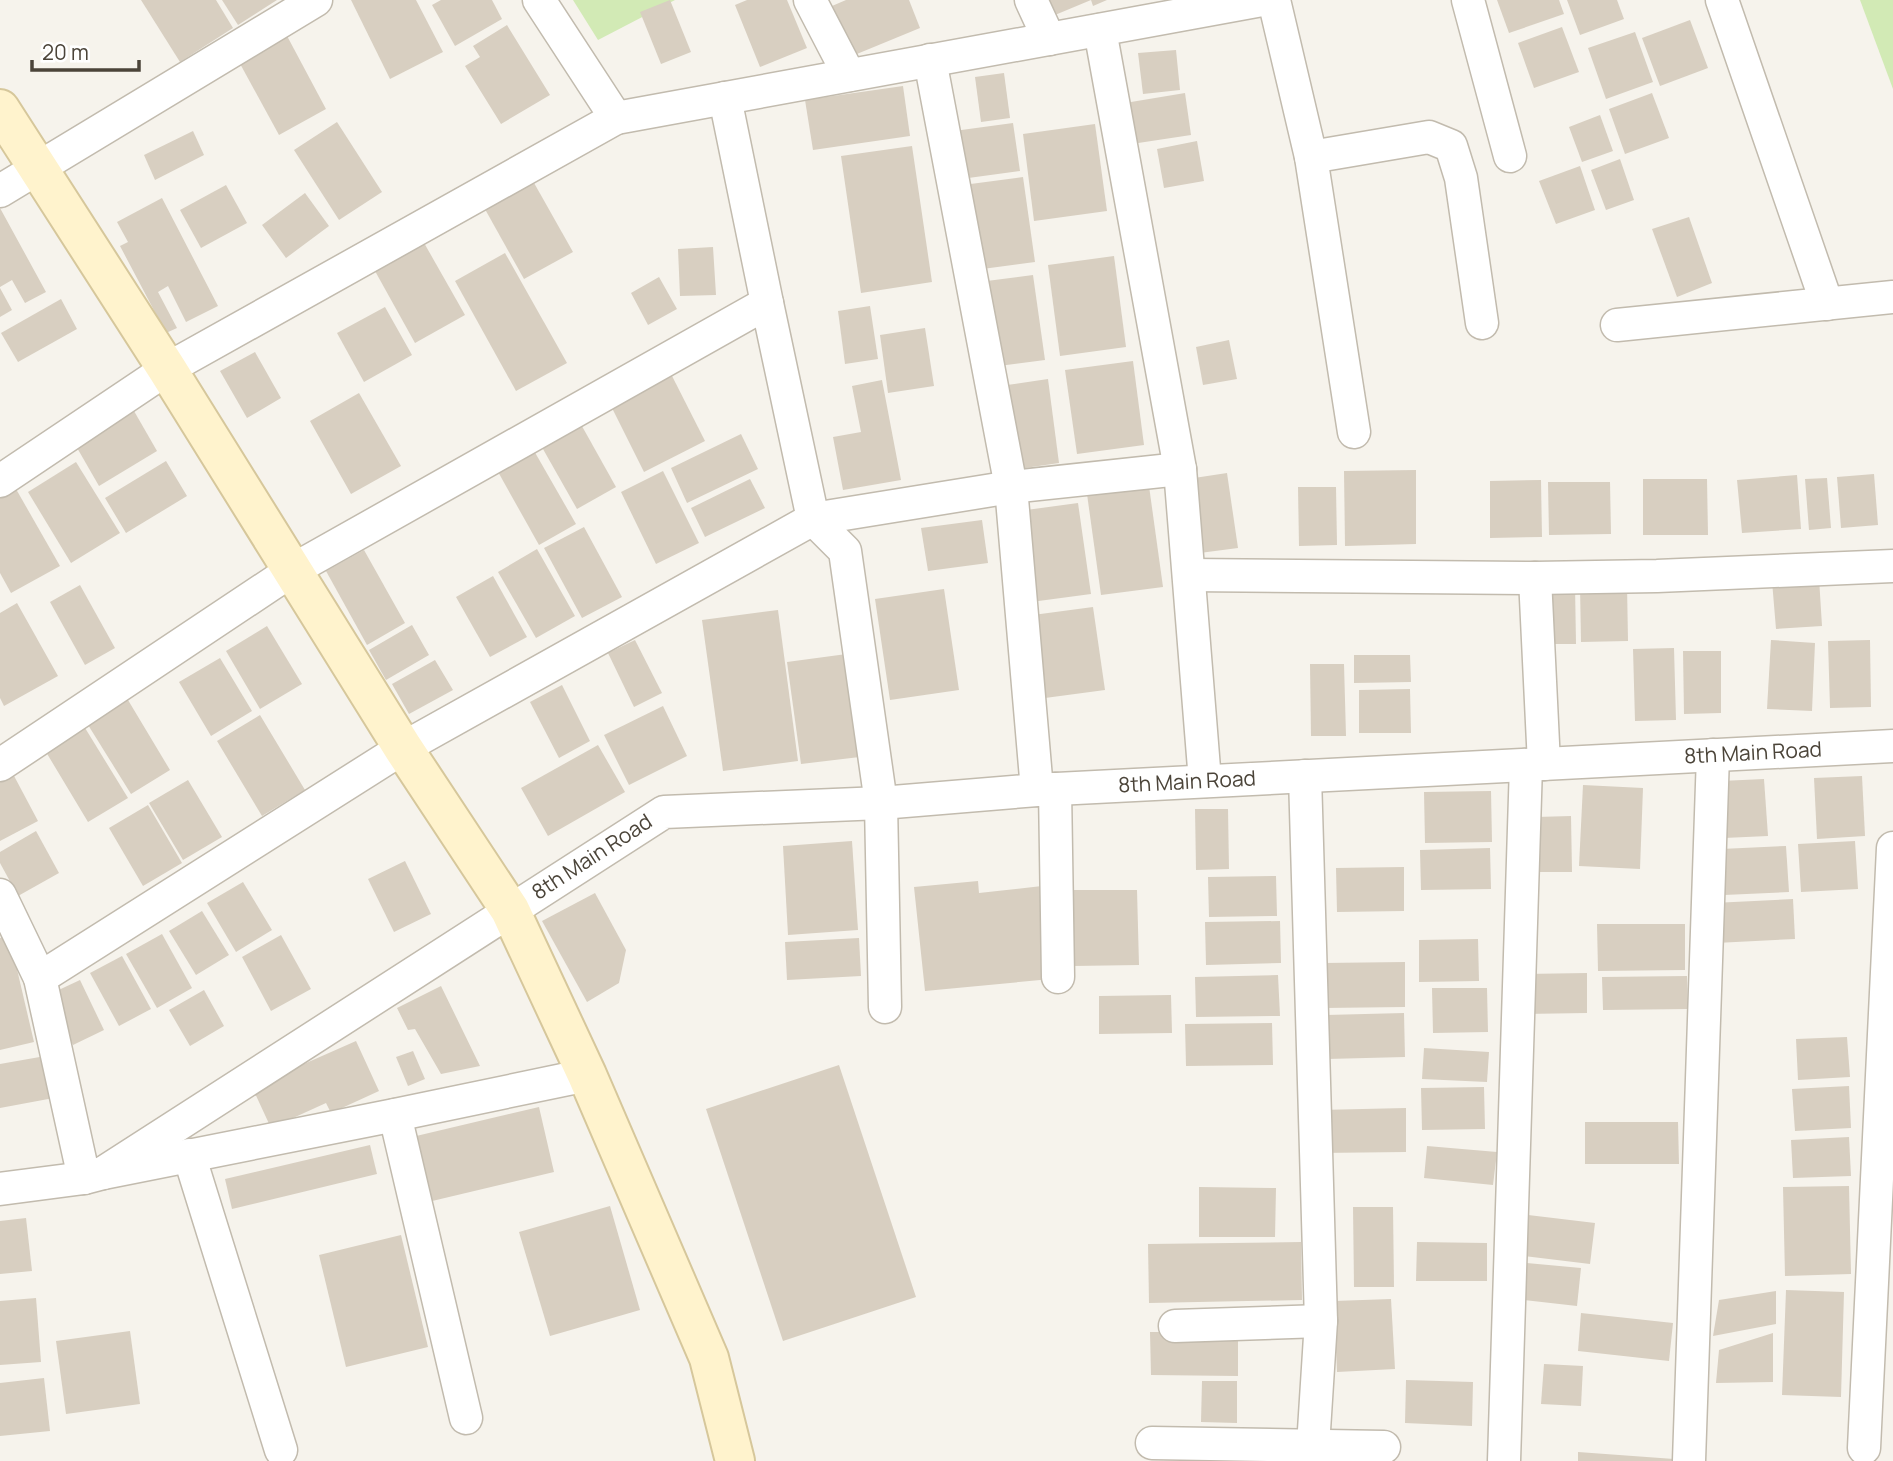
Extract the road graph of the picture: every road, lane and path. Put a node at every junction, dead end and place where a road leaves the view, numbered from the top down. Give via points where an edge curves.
1 (316, 0) edge
2 (538, 0) edge
3 (810, 0) edge
4 (1031, 0) edge
5 (1262, 0) edge
6 (1274, 0) edge
7 (1468, 0) edge
8 (1721, 0) edge
9 (1100, 30) junction
10 (1049, 39) junction
11 (930, 60) junction
12 (849, 75) junction
13 (724, 98) junction
14 (0, 109) edge
15 (616, 118) junction
16 (1510, 156) dead end
17 (1311, 158) junction
18 (37, 170) junction
19 (0, 191) edge
20 (1893, 297) edge
21 (767, 303) junction
22 (1827, 304) junction
23 (1482, 323) dead end
24 (1617, 325) dead end
25 (167, 369) junction
26 (1354, 432) dead end
27 (1180, 469) junction
28 (0, 481) edge
29 (1012, 487) junction
30 (813, 519) junction
31 (1893, 566) edge
32 (291, 571) junction
33 (1189, 576) junction
34 (1535, 578) junction
35 (1893, 746) edge
36 (403, 748) junction
37 (1713, 755) junction
38 (1535, 764) junction
39 (0, 765) edge
40 (1305, 776) junction
41 (1205, 781) junction
42 (1046, 790) junction
43 (881, 803) junction
44 (1893, 848) edge
45 (0, 895) edge
46 (510, 910) junction
47 (1058, 977) dead end
48 (40, 978) junction
49 (885, 1007) dead end
50 (587, 1075) junction
51 (395, 1115) junction
52 (189, 1155) junction
53 (94, 1175) junction
54 (0, 1189) edge
55 (1321, 1321) junction
56 (1175, 1326) dead end
57 (466, 1419) dead end
58 (1152, 1443) dead end
59 (1313, 1446) junction
60 (1384, 1447) dead end
61 (1864, 1448) dead end
62 (281, 1451) dead end
63 (734, 1457) edge
64 (1504, 1461) edge
65 (1689, 1461) edge

1 - 18 street
2 - 15 street
3 - 12 street
4 - 10 street
5 - 9 street
6 - 17 street
7 - 16 street
8 - 22 street
9 - 10 street
9 - 27 street
10 - 11 street
11 - 12 street
11 - 29 street
12 - 13 street
13 - 15 street
13 - 21 street
14 - 18 street
15 - 25 street
17 - 23 street via 1429,137 1451,146 1461,178
17 - 26 street
18 - 19 street
18 - 25 street
20 - 22 street
21 - 30 street
21 - 32 street
22 - 24 street
25 - 28 street
25 - 32 street
27 - 29 street
27 - 33 street
29 - 30 street
29 - 42 street
30 - 36 street
30 - 43 street via 845,551
31 - 34 street
32 - 36 street
32 - 39 street
33 - 34 street
33 - 41 street
34 - 38 street
35 - 37 street, 8th Main Road
36 - 46 street
36 - 48 street
37 - 38 street, 8th Main Road
37 - 65 street
38 - 40 street, 8th Main Road
38 - 64 street
40 - 41 street, 8th Main Road
40 - 55 street
41 - 42 street, 8th Main Road
42 - 43 street, 8th Main Road
42 - 47 street
43 - 46 street, 8th Main Road via 663,812
43 - 49 street
44 - 61 street
45 - 48 street
46 - 50 street
46 - 53 street, 8th Main Road
48 - 53 street
50 - 51 street
50 - 63 street via 709,1358
51 - 52 street
51 - 57 street
52 - 53 street
52 - 62 street
53 - 54 street
55 - 56 street
55 - 59 street
58 - 59 street
59 - 60 street

